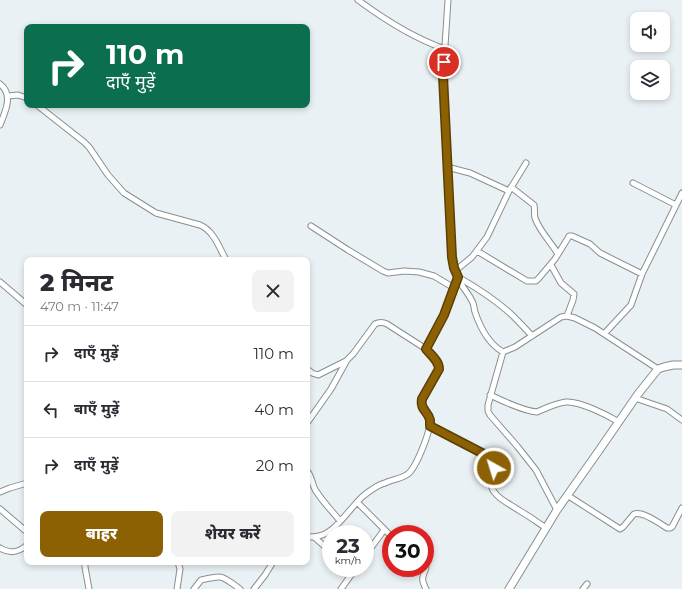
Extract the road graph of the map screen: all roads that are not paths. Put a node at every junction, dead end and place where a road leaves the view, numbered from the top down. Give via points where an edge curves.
1 (358, 0) edge
2 (448, 0) edge
3 (445, 49) junction
4 (0, 84) edge
5 (8, 96) junction
6 (24, 97) edge
7 (42, 108) edge
8 (0, 125) edge
9 (526, 163) dead end
10 (447, 167) junction
11 (633, 183) dead end
12 (510, 189) junction
13 (682, 193) edge
14 (676, 205) junction
15 (311, 226) dead end
16 (477, 251) junction
17 (558, 254) junction
18 (224, 257) edge
19 (551, 265) junction
20 (455, 271) junction
21 (642, 274) junction
22 (458, 277) junction
23 (0, 282) edge
24 (454, 288) junction
25 (24, 302) edge
26 (566, 316) junction
27 (604, 334) junction
28 (532, 336) junction
29 (426, 349) junction
30 (503, 352) junction
31 (347, 360) junction
32 (682, 365) edge
33 (658, 369) junction
34 (310, 371) edge
35 (490, 395) junction
36 (635, 398) junction
37 (310, 419) edge
38 (682, 420) edge
39 (619, 422) junction
40 (430, 426) junction
41 (310, 478) edge
42 (24, 484) edge
43 (0, 492) edge
44 (567, 495) junction
45 (357, 502) junction
46 (682, 508) edge
47 (0, 509) edge
48 (556, 510) junction
49 (340, 521) junction
50 (382, 528) edge
51 (546, 528) junction
52 (24, 529) edge
53 (382, 533) edge
54 (310, 537) edge
55 (314, 537) junction
56 (322, 544) edge
57 (374, 544) edge
58 (24, 547) edge
59 (0, 548) edge
60 (85, 565) edge
61 (179, 565) edge
62 (271, 565) edge
63 (350, 577) edge
64 (422, 577) edge
65 (587, 584) dead end
66 (89, 589) edge
67 (177, 589) edge
68 (194, 589) edge
69 (240, 589) edge
70 (254, 589) edge
71 (341, 589) edge
72 (426, 589) edge
73 (509, 589) edge
74 (583, 589) edge

1 - 3 street via 406,32
2 - 3 street
3 - 10 street via 443,76
4 - 5 street
5 - 6 street
5 - 8 street
7 - 18 street via 89,147 124,193 156,213 206,228 211,232
9 - 12 street
10 - 12 street
10 - 20 street
11 - 14 street
12 - 16 street via 490,232
12 - 17 street via 534,205 534,216 545,238
13 - 14 street
14 - 21 street
15 - 24 street via 383,271 419,272 434,276
16 - 19 street via 531,282 536,281
16 - 20 street
17 - 19 street
17 - 21 street via 569,236 572,236
19 - 26 street via 561,283 574,294
20 - 22 street
21 - 27 street via 631,305
22 - 24 street
22 - 28 street via 503,307
22 - 30 street via 473,302 484,332
23 - 25 street
24 - 29 street via 444,315
26 - 27 street via 575,318
26 - 28 street
27 - 33 street
28 - 30 street
29 - 31 street via 380,322 375,324
29 - 40 street via 439,366 421,403 430,420
30 - 35 street
31 - 34 street via 318,375
31 - 37 street
32 - 33 street
33 - 36 street
35 - 39 street via 537,412 556,404 572,402
35 - 48 street via 490,415 536,470
36 - 38 street via 667,409
36 - 39 street
39 - 44 street
40 - 45 street via 426,441 411,471 403,477 380,485
40 - 51 street via 482,453 494,468 491,486 495,494
41 - 49 street via 316,491
42 - 43 street
44 - 46 street via 620,529 636,513 670,528
44 - 48 street
45 - 49 street
45 - 50 street
47 - 52 street
48 - 51 street
49 - 55 street via 326,534
51 - 73 street
53 - 57 street
54 - 55 street
55 - 56 street
58 - 59 street via 14,552
60 - 66 street
61 - 67 street
62 - 70 street
63 - 71 street
64 - 72 street
65 - 74 street
68 - 69 street via 201,580 219,576

